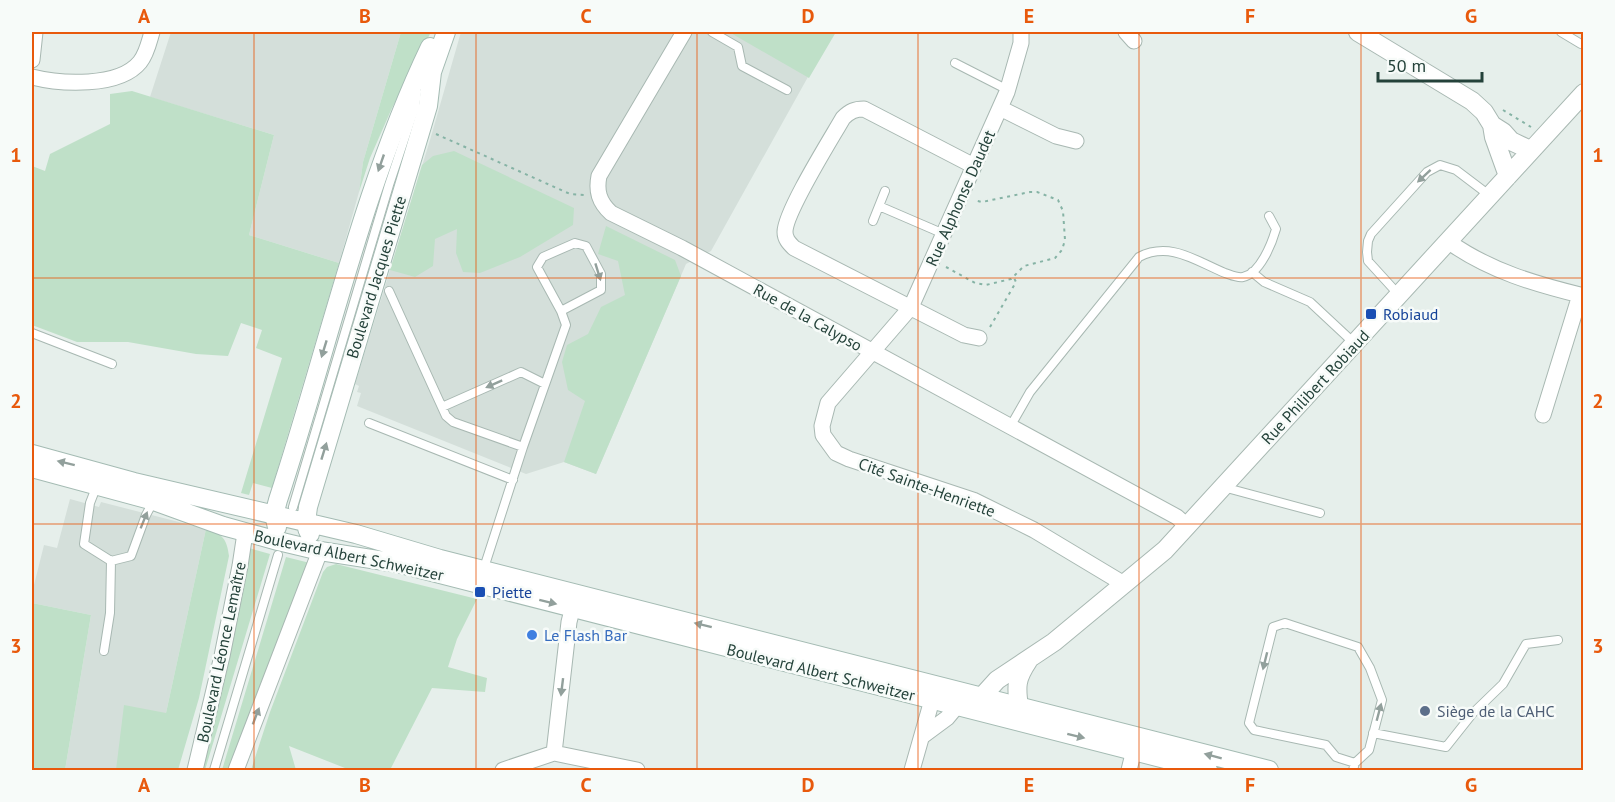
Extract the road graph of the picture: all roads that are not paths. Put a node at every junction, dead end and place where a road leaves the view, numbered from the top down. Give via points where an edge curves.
1 (35, 32) edge
2 (152, 32) edge
3 (437, 32) edge
4 (446, 32) edge
5 (684, 32) edge
6 (712, 32) edge
7 (1021, 32) edge
8 (1358, 32) edge
9 (1561, 32) edge
10 (1583, 46) edge
11 (428, 51) junction
12 (32, 60) edge
13 (954, 63) dead end
14 (432, 72) junction
15 (32, 77) edge
16 (787, 90) dead end
17 (1008, 90) junction
18 (1584, 93) edge
19 (415, 107) junction
20 (1000, 108) junction
21 (1488, 118) junction
22 (1076, 141) dead end
23 (1530, 150) junction
24 (974, 166) junction
25 (1508, 176) junction
26 (885, 191) dead end
27 (1490, 196) junction
28 (879, 206) junction
29 (1269, 216) dead end
30 (873, 221) dead end
31 (944, 234) junction
32 (1449, 242) junction
33 (1252, 272) junction
34 (389, 291) dead end
35 (1399, 295) junction
36 (1582, 296) edge
37 (911, 307) junction
38 (561, 311) junction
39 (32, 333) edge
40 (979, 338) road end
41 (1355, 344) junction
42 (873, 353) junction
43 (112, 364) dead end
44 (545, 384) junction
45 (442, 407) junction
46 (1543, 415) dead end
47 (369, 423) dead end
48 (1010, 427) junction
49 (523, 447) junction
50 (32, 454) edge
51 (32, 468) edge
52 (98, 479) junction
53 (513, 480) junction
54 (1223, 487) junction
55 (154, 501) junction
56 (293, 507) dead end
57 (1320, 513) dead end
58 (1187, 526) junction
59 (267, 531) junction
60 (313, 537) junction
61 (111, 561) junction
62 (481, 577) junction
63 (1124, 584) junction
64 (575, 601) junction
65 (1558, 640) dead end
66 (104, 651) dead end
67 (1028, 661) junction
68 (932, 700) junction
69 (985, 701) junction
70 (957, 706) junction
71 (1017, 714) junction
72 (1373, 733) junction
73 (924, 735) junction
74 (1136, 744) junction
75 (554, 753) junction
76 (1354, 767) edge
77 (195, 771) edge
78 (214, 771) edge
79 (236, 771) edge
80 (503, 771) edge
81 (637, 771) edge
82 (912, 771) edge
83 (1129, 771) edge
84 (1208, 771) edge
85 (1269, 771) edge

1 - 12 street
2 - 15 street via 142,59 129,71 112,78 84,82
3 - 11 main road, Boulevard Jacques Piette
4 - 14 main road, Boulevard Jacques Piette
5 - 42 street, Rue de la Calypso via 599,176 597,187 603,206
6 - 16 lane via 738,47 742,66
7 - 17 street, Rue Alphonse Daudet
8 - 21 main road via 1472,101
9 - 10 lane
11 - 19 lane
11 -> 59 main road, Boulevard Jacques Piette via 387,146
13 - 17 lane
14 - 19 lane
60 -> 14 main road, Boulevard Jacques Piette via 310,500 428,106
17 - 20 street, Rue Alphonse Daudet
18 - 23 main road, Rue Philibert Robiaud
19 - 56 lane
20 - 22 street via 1056,136
20 - 24 street, Rue Alphonse Daudet
21 - 23 main road via 1511,141
21 - 25 main road
23 - 25 main road, Rue Philibert Robiaud
24 - 31 street, Rue Alphonse Daudet
24 - 37 street via 864,109 857,109 843,118 786,224 786,240 794,248
25 - 27 main road, Rue Philibert Robiaud
26 - 28 lane
27 - 32 main road, Rue Philibert Robiaud
27 -> 35 lane via 1455,170 1440,165 1427,172 1403,198 1371,234 1367,252 1368,261
28 - 30 lane
28 - 31 lane
29 - 33 lane via 1276,229 1273,239 1269,252
31 - 37 street, Rue Alphonse Daudet
32 - 35 main road, Rue Philibert Robiaud
32 - 36 street via 1502,272
33 - 41 lane via 1264,282 1310,302
33 - 48 lane via 1241,278 1193,257 1160,250 1138,257 1030,392
34 - 45 lane
35 - 41 main road, Rue Philibert Robiaud
36 - 46 street
37 - 40 street via 963,335
37 - 42 street, Rue Alphonse Daudet
38 -> 38 lane via 537,267 543,257 575,243 586,246 601,274 601,290
38 - 44 lane via 567,325
39 - 43 lane
41 - 54 main road, Rue Philibert Robiaud
42 - 48 street, Rue de la Calypso
42 - 63 street, Cité Sainte-Henriette via 828,404 823,435 836,453 973,500 1034,530
44 -> 45 lane via 521,372
44 - 49 lane
45 - 49 lane via 453,422
47 - 53 lane
48 - 58 street, Rue de la Calypso
49 - 53 lane
52 -> 50 main road, Boulevard Albert Schweitzer
51 - 52 main road, Boulevard Albert Schweitzer
52 - 55 main road, Boulevard Albert Schweitzer
52 - 59 main road, Boulevard Albert Schweitzer
52 - 61 lane via 84,544
53 - 62 lane
54 - 57 lane
54 - 58 main road, Rue Philibert Robiaud
55 - 59 main road, Boulevard Albert Schweitzer
61 -> 55 lane via 131,556
58 - 63 main road, Rue Philibert Robiaud
59 - 60 main road, Boulevard Albert Schweitzer
59 - 60 main road, Boulevard Albert Schweitzer
59 - 77 street, Boulevard Léonce Lemaître via 240,566
59 - 78 lane
60 - 62 main road, Boulevard Albert Schweitzer via 397,562
60 - 62 main road, Boulevard Albert Schweitzer via 422,553
79 -> 60 street
61 - 66 lane via 110,613
62 - 64 main road, Boulevard Albert Schweitzer
63 - 67 main road, Rue Philibert Robiaud
64 - 68 main road, Boulevard Albert Schweitzer
69 -> 64 main road, Boulevard Albert Schweitzer
64 -> 75 street via 569,622
65 - 72 lane via 1526,644 1503,684 1473,712 1446,747
67 - 69 main road, Rue Philibert Robiaud via 997,680
67 - 71 main road via 1018,676
68 - 69 main road via 942,692
68 - 70 main road, Boulevard Albert Schweitzer
68 - 73 street
69 - 70 main road via 963,700
69 - 71 main road, Boulevard Albert Schweitzer
70 - 71 main road, Boulevard Albert Schweitzer
70 - 73 street
71 - 74 main road, Boulevard Albert Schweitzer
72 - 76 lane via 1369,750
72 -> 76 lane via 1382,700 1358,647 1285,623 1273,627 1249,723 1254,730 1326,745 1336,757
73 - 82 street
74 - 83 street
74 - 84 main road, Boulevard Albert Schweitzer
85 -> 74 main road, Boulevard Albert Schweitzer
75 - 80 street
75 - 81 street

